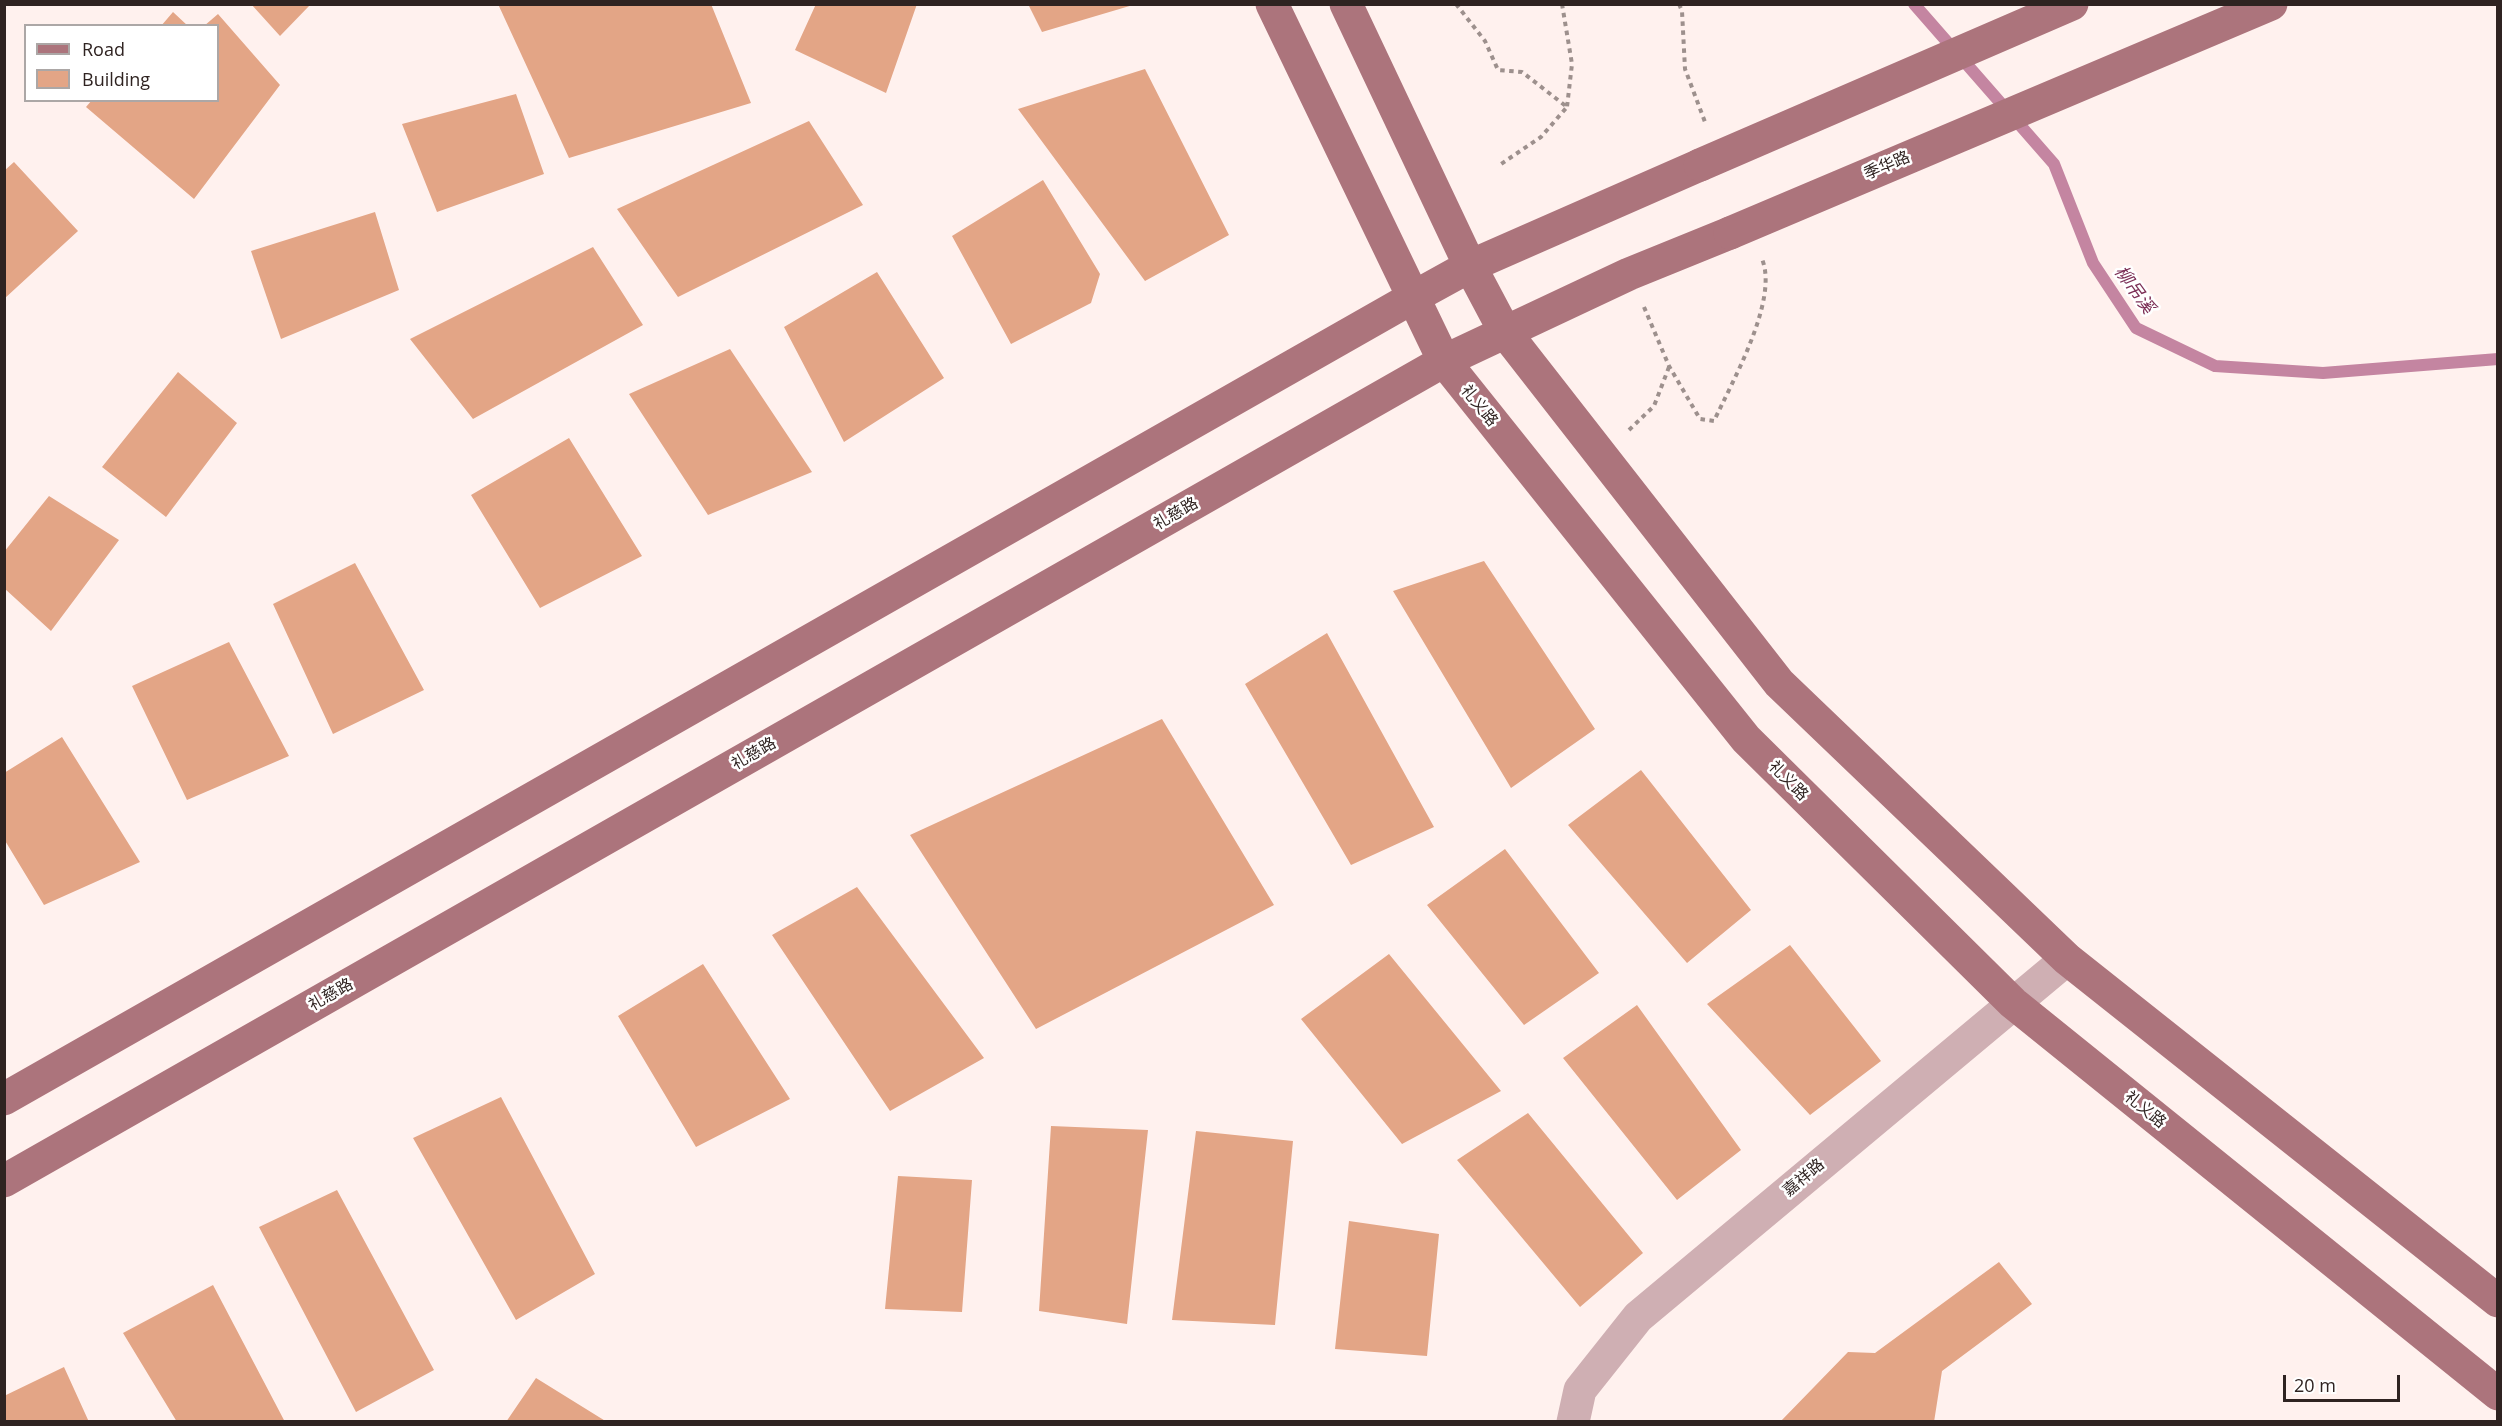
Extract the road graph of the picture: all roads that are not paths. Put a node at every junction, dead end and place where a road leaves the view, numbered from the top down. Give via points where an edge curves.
1 (1272, 4) edge
2 (1346, 4) edge
3 (2072, 4) edge
4 (2271, 4) edge
5 (1470, 266) junction
6 (1412, 298) junction
7 (1505, 332) junction
8 (1444, 362) junction
9 (2067, 959) junction
10 (2013, 1003) junction
11 (4, 1099) edge
12 (4, 1181) edge
13 (2498, 1301) edge
14 (2498, 1394) edge
15 (1573, 1422) edge

1 - 6 main road, 礼义路
2 - 5 main road
3 - 5 main road, bridge
4 - 7 main road, 季华路, bridge via 1629,274
5 - 6 main road
5 - 7 main road
6 - 8 main road, 礼义路
6 - 11 main road
7 - 8 main road, 礼慈路
7 - 9 main road via 1779,683
8 - 10 main road, 礼义路 via 1746,739
8 - 12 main road, 礼慈路
9 - 10 street, 嘉祥路
9 - 13 main road
10 - 14 main road, 礼义路
10 - 15 street, 嘉祥路 via 1638,1317 1580,1389

